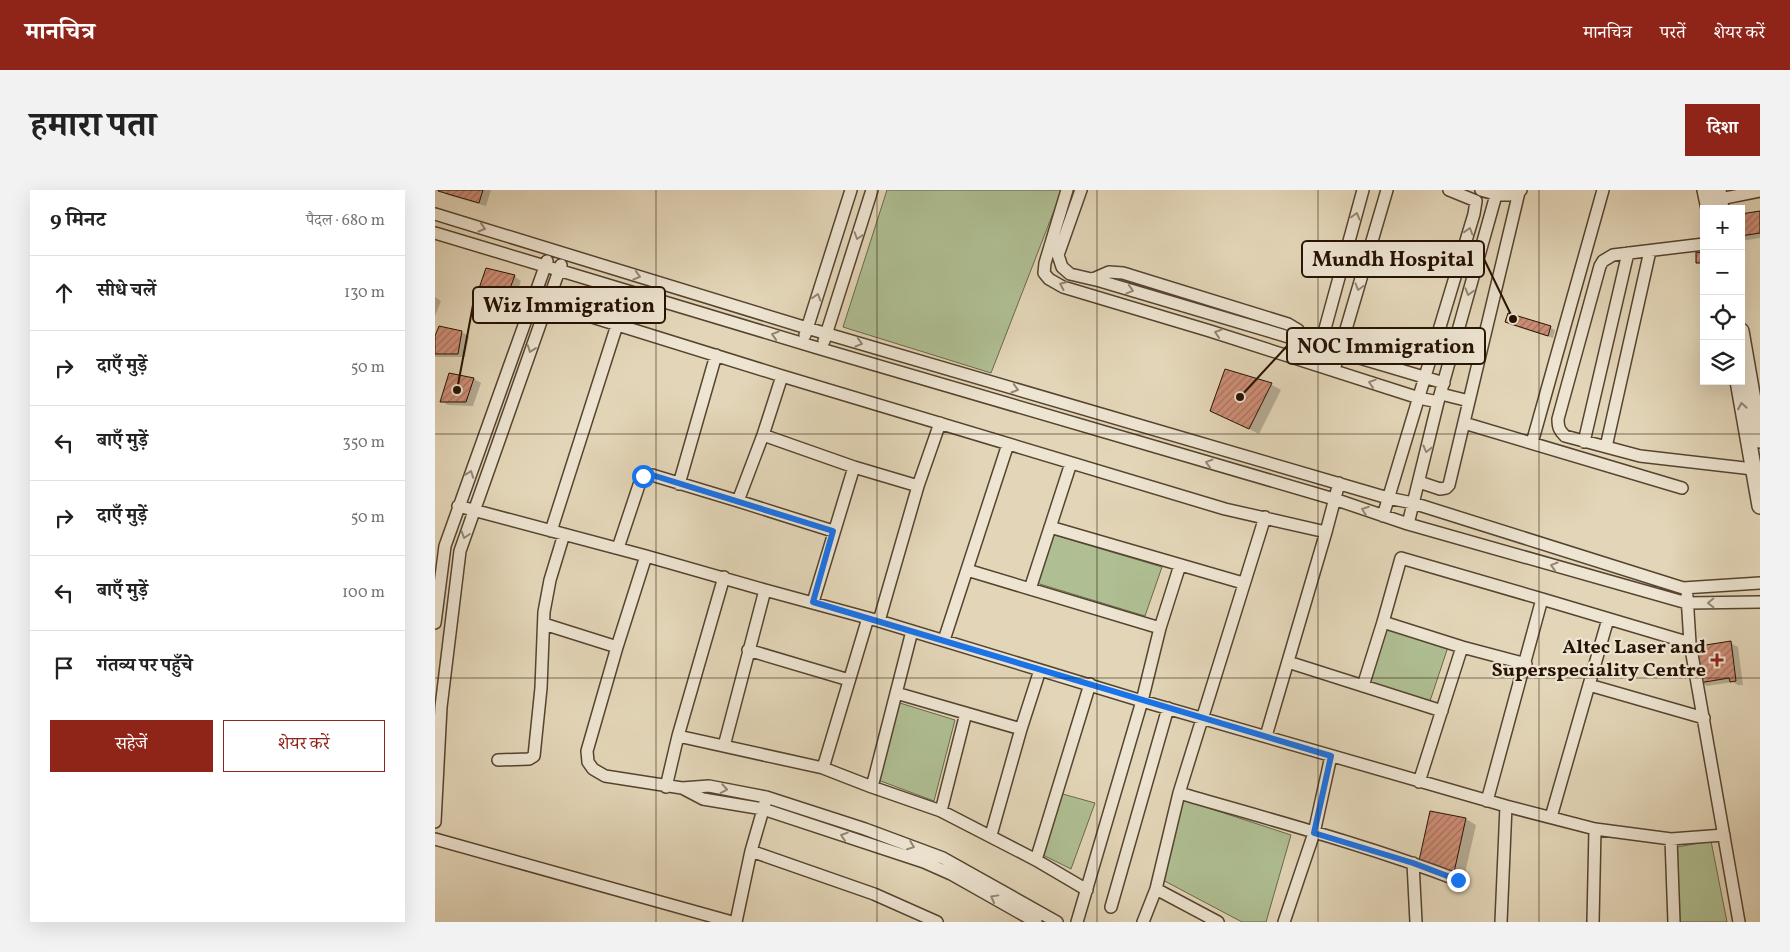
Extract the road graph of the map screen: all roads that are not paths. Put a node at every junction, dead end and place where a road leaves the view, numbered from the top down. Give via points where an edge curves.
1 (851, 190) edge
2 (872, 190) edge
3 (1067, 190) edge
4 (1081, 190) edge
5 (1363, 190) edge
6 (1387, 190) edge
7 (1449, 190) edge
8 (1481, 190) edge
9 (1603, 190) edge
10 (1705, 190) edge
11 (1520, 191) edge
12 (1760, 191) edge
13 (1496, 195) junction
14 (1476, 201) junction
15 (1717, 202) edge
16 (435, 214) edge
17 (435, 233) edge
18 (1700, 245) edge
19 (550, 249) junction
20 (1650, 251) junction
21 (1628, 253) junction
22 (565, 254) junction
23 (545, 266) junction
24 (1062, 266) junction
25 (559, 270) junction
26 (1044, 273) junction
27 (824, 275) junction
28 (844, 278) junction
29 (547, 304) junction
30 (617, 325) junction
31 (807, 328) junction
32 (826, 334) junction
33 (1743, 340) edge
34 (803, 343) junction
35 (1320, 347) junction
36 (821, 350) junction
37 (1340, 353) junction
38 (716, 356) junction
39 (1314, 364) junction
40 (1334, 370) junction
41 (782, 376) junction
42 (1425, 378) junction
43 (1739, 385) edge
44 (1441, 393) junction
45 (1419, 398) junction
46 (1469, 401) junction
47 (940, 422) junction
48 (1464, 422) junction
49 (763, 435) junction
50 (1760, 440) edge
51 (1584, 442) junction
52 (1532, 443) junction
53 (1008, 444) junction
54 (1606, 447) junction
55 (1071, 463) junction
56 (854, 467) junction
57 (1753, 469) junction
58 (1419, 482) junction
59 (1339, 483) junction
60 (679, 484) junction
61 (918, 486) junction
62 (1682, 488) dead end
63 (1389, 498) junction
64 (1334, 499) junction
65 (738, 502) junction
66 (1413, 503) junction
67 (458, 506) junction
68 (1760, 506) edge
69 (473, 510) junction
70 (1383, 516) junction
71 (1265, 517) junction
72 (1408, 524) junction
73 (1050, 527) junction
74 (551, 531) junction
75 (833, 531) junction
76 (1327, 532) junction
77 (564, 534) junction
78 (618, 548) junction
79 (646, 556) junction
80 (1179, 565) junction
81 (967, 570) junction
82 (724, 577) junction
83 (1760, 583) edge
84 (1243, 584) junction
85 (1686, 588) junction
86 (1030, 589) junction
87 (765, 590) junction
88 (1542, 599) junction
89 (813, 602) junction
90 (1760, 602) edge
91 (1687, 604) junction
92 (1608, 619) junction
93 (874, 620) junction
94 (1383, 622) junction
95 (435, 623) edge
96 (544, 624) junction
97 (1161, 628) junction
98 (912, 631) junction
99 (944, 640) junction
100 (1690, 643) junction
101 (617, 647) junction
102 (1462, 647) junction
103 (749, 650) junction
104 (1288, 662) junction
105 (1526, 664) junction
106 (1040, 670) junction
107 (849, 680) junction
108 (1090, 684) junction
109 (1589, 685) junction
110 (1363, 686) junction
111 (896, 693) junction
112 (1142, 701) junction
113 (438, 707) edge
114 (1168, 708) junction
115 (1442, 711) junction
116 (966, 713) junction
117 (1203, 718) junction
118 (1704, 718) junction
119 (1021, 729) junction
120 (678, 736) junction
121 (1266, 736) junction
122 (724, 746) junction
123 (1331, 756) junction
124 (498, 760) dead end
125 (823, 768) junction
126 (1419, 782) junction
127 (666, 787) junction
128 (682, 788) junction
129 (872, 788) junction
130 (1179, 793) junction
131 (766, 797) junction
132 (1487, 801) junction
133 (1506, 806) junction
134 (763, 810) junction
135 (941, 811) junction
136 (1551, 817) junction
137 (435, 822) edge
138 (1595, 829) junction
139 (1314, 833) junction
140 (991, 835) junction
141 (1724, 835) junction
142 (435, 839) edge
143 (1671, 840) junction
144 (751, 851) junction
145 (1036, 860) junction
146 (1413, 863) junction
147 (1458, 880) dead end
148 (1156, 889) junction
149 (1087, 890) junction
150 (1111, 907) dead end
151 (734, 922) edge
152 (937, 922) edge
153 (1036, 922) edge
154 (1057, 922) edge
155 (1077, 922) edge
156 (1143, 922) edge
157 (1218, 922) edge
158 (1284, 922) edge
159 (1416, 922) edge
160 (1501, 922) edge
161 (1593, 922) edge
162 (1674, 922) edge
163 (1739, 922) edge

1 - 27 street
2 -> 28 street
3 - 26 street
4 - 24 street via 1058,255
35 -> 5 street
6 -> 37 street
7 - 14 street
8 - 13 street
9 - 52 street
10 - 15 street
11 - 13 street
11 - 46 street
12 - 15 street
13 - 14 street
13 -> 44 street
42 -> 14 street
16 -> 19 street
17 - 23 street
18 - 20 street
19 - 22 street
19 - 23 street
20 - 21 street
20 - 54 street
21 - 51 street
21 - 51 street via 1613,255 1603,261 1558,419 1559,430 1565,436
22 - 25 street
22 -> 31 street
23 - 25 street
67 -> 23 street
24 - 26 street
24 - 35 street via 1070,274
25 - 29 street
34 -> 25 street
39 -> 26 street via 1063,287
27 - 28 street
31 -> 27 street
28 - 32 street
29 - 30 street
29 -> 69 street
30 - 38 street
30 - 74 street
31 - 32 street
31 - 34 street
32 - 36 street
32 -> 59 street
33 - 50 street
34 - 36 street
35 - 37 street
35 - 39 street
64 -> 36 street
37 - 40 street
37 - 42 street
38 - 41 street
38 - 60 street
39 - 40 street
45 -> 40 street
41 - 47 street
41 - 49 street
42 - 44 street
42 - 45 street
57 -> 43 street
44 - 45 street
44 - 46 street
44 -> 58 street
45 - 63 street
46 - 48 street
47 - 53 street
47 - 61 street
48 - 52 street
48 - 58 street via 1449,485 1440,489
49 - 56 street
49 - 65 street
51 - 54 street
52 - 62 street
53 - 55 street
53 - 81 street
54 - 57 street via 1640,456
55 - 71 street via 1225,509
55 - 73 street
56 - 61 street
56 - 75 street
57 - 68 street
58 - 66 street
59 - 63 street
59 - 64 street
60 - 65 street
60 - 78 street via 652,475 641,479
61 - 93 street
63 - 66 street
63 - 70 street
70 -> 64 street
64 - 76 street
65 - 75 street
66 - 72 street
66 - 85 street
67 - 69 street
67 - 95 street via 445,546
69 - 74 street
69 -> 113 street via 460,551
70 - 72 street
71 - 76 street
71 - 84 street
91 -> 72 street
73 - 80 street
73 - 86 street
74 - 77 street
75 - 89 street
76 - 104 street
77 - 78 street
77 - 96 street via 550,580
78 - 79 street
79 - 82 street
79 - 101 street
80 - 84 street
80 - 97 street
81 - 86 street
81 - 99 street
82 - 87 street
82 - 120 street
83 - 85 street
84 - 117 street
85 - 91 street
86 - 97 street
87 - 89 street
87 - 103 street
88 - 92 street
88 - 94 street via 1401,558
88 - 105 street
89 - 93 street
90 -> 91 street
91 - 100 street
92 - 100 street
92 - 109 street
93 - 98 street
93 - 107 street
94 - 102 street
94 - 110 street
96 - 101 street
96 - 124 street via 534,756
97 - 112 street
98 - 99 street
98 - 111 street
99 - 106 street
100 - 118 street
101 - 127 street via 587,751 588,762 605,776
102 - 105 street
102 - 115 street
103 - 107 street
103 - 122 street
104 - 110 street
104 - 121 street
105 - 132 street
106 - 108 street
106 - 119 street
107 - 125 street
108 - 112 street
108 - 145 street
109 - 118 street
109 - 136 street
110 - 115 street
111 - 116 street
111 - 129 street
112 - 114 street
112 - 149 street
113 - 137 street
114 - 117 street
114 - 150 street
115 - 126 street
116 - 119 street
116 - 135 street
117 - 121 street
117 - 130 street
118 - 141 street
119 - 140 street
120 - 122 street
120 - 127 street
121 - 123 street
122 - 125 street
123 - 126 street
123 - 139 street
125 - 129 street
126 - 132 street
127 - 128 street
128 -> 131 street via 709,786
128 - 134 street via 703,799
129 - 135 street
130 - 139 street
130 - 148 street
131 - 134 street
131 -> 154 street via 943,858
132 - 133 street
133 - 136 street
133 - 160 street
134 - 144 street
153 -> 134 street via 937,867
135 - 140 street
136 - 138 street
138 - 143 street
138 - 161 street
139 - 146 street
139 - 158 street
140 - 145 street
141 - 143 street
141 - 163 street
142 - 151 street
143 - 162 street
144 - 151 street
144 - 152 street via 874,894
145 - 149 street
146 - 147 street
146 - 159 street
148 - 156 street
148 - 157 street
149 - 155 street

